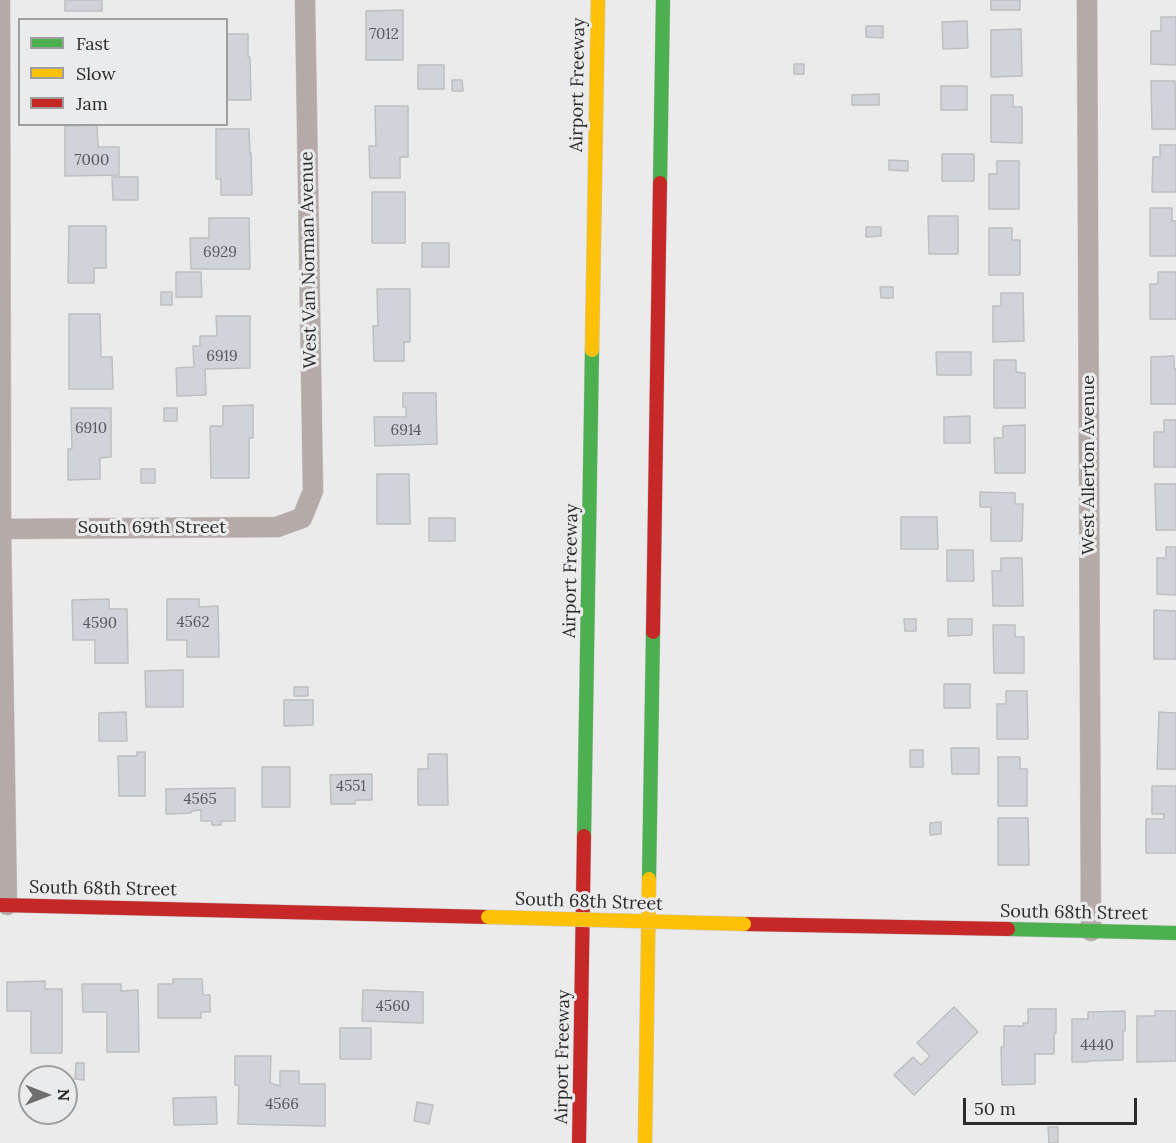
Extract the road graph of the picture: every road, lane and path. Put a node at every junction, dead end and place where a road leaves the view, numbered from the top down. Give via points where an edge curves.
1 (0, 0) edge
2 (305, 0) edge
3 (598, 0) edge
4 (663, 0) edge
5 (1087, 0) edge
6 (302, 519) joint
7 (1, 529) edge
8 (3, 905) edge
9 (1091, 931) junction
10 (1176, 933) edge
11 (579, 1143) edge
12 (645, 1143) edge

1 - 7 street
2 - 6 street, West Van Norman Avenue via 313,491
3 - 11 main road, Airport Freeway
4 - 12 main road
5 - 9 street, West Allerton Avenue
6 - 7 street, South 69th Street via 277,527
7 - 8 street
8 - 9 main road, South 68th Street, bridge
9 - 10 main road, South 68th Street

